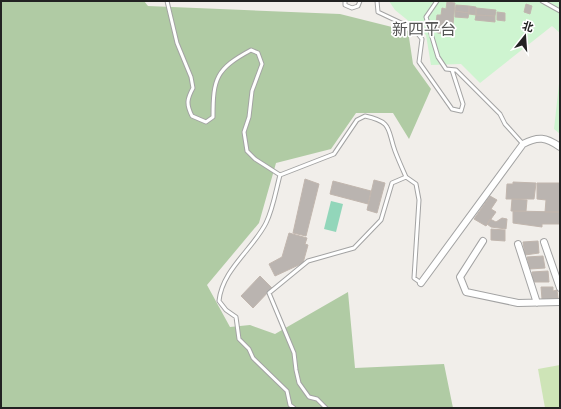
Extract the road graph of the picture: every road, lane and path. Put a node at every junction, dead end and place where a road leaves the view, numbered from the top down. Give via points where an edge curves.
1 (167, 1) edge
2 (346, 1) edge
3 (360, 1) edge
4 (377, 1) edge
5 (437, 1) edge
6 (542, 1) edge
7 (560, 11) edge
8 (452, 70) junction
9 (523, 144) junction
10 (560, 147) edge
11 (280, 175) junction
12 (406, 177) junction
13 (483, 241) dead end
14 (544, 242) dead end
15 (518, 244) dead end
16 (421, 283) joint
17 (560, 288) edge
18 (560, 302) edge
19 (537, 303) junction
20 (294, 408) edge
21 (326, 408) edge

1 - 11 lane via 178,43 191,77 193,88 186,106 192,116 206,122 213,117 213,90 221,72 230,62 251,50 258,53 262,64 252,91 249,118 244,132 247,151
2 - 3 lane via 345,5 352,8 358,6
4 - 8 lane via 378,12 414,29 422,39 419,62 452,109 461,111 463,104
5 - 8 lane via 426,17 438,57 446,69
6 - 7 lane
8 - 9 lane via 456,70 500,114 505,124
9 - 10 street via 539,137 551,140
9 - 16 street
11 - 12 lane via 334,154 357,120 365,116 381,121 390,130 394,149
11 - 20 lane via 266,222 220,290 219,301 236,317 239,339 249,349 253,358 287,391 290,405
12 - 16 lane via 416,184 419,200 414,278
12 - 21 lane via 392,183 381,220 354,248 308,262 269,293 294,354 299,383 309,397 317,399
13 - 19 street via 460,278 466,292 518,303
14 - 17 street
15 - 19 street
18 - 19 street

